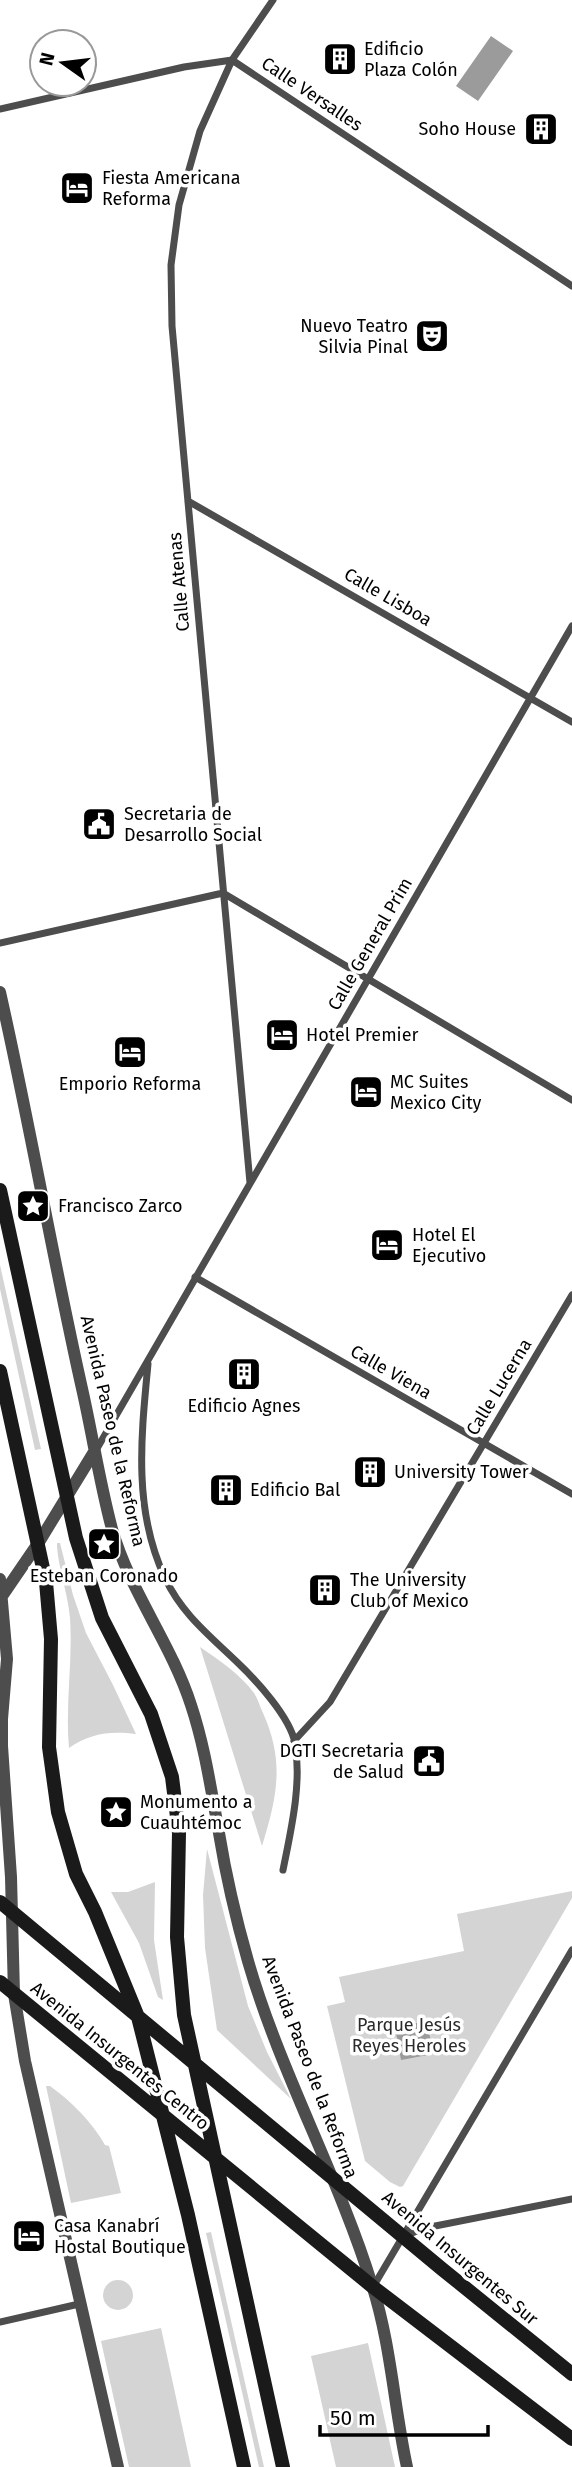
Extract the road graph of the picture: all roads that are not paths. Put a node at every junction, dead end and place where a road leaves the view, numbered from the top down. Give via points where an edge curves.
1 (273, 0) edge
2 (232, 60) junction
3 (0, 109) edge
4 (572, 286) edge
5 (188, 501) junction
6 (572, 626) edge
7 (531, 697) junction
8 (572, 722) edge
9 (223, 893) junction
10 (0, 943) edge
11 (368, 979) junction
12 (0, 992) edge
13 (572, 1100) edge
14 (250, 1183) junction
15 (0, 1189) edge
16 (195, 1278) junction
17 (572, 1295) edge
18 (149, 1360) junction
19 (0, 1371) edge
20 (484, 1444) junction
21 (94, 1452) junction
22 (572, 1494) edge
23 (66, 1499) junction
24 (39, 1542) junction
25 (0, 1579) edge
26 (1, 1597) edge
27 (1, 1719) edge
28 (295, 1741) junction
29 (283, 1870) dead end
30 (0, 1902) edge
31 (11, 1913) junction
32 (572, 1950) edge
33 (0, 1982) edge
34 (14, 1994) junction
35 (138, 2017) junction
36 (195, 2064) junction
37 (162, 2116) junction
38 (217, 2160) junction
39 (333, 2178) junction
40 (572, 2199) edge
41 (403, 2236) junction
42 (373, 2287) junction
43 (79, 2305) junction
44 (0, 2322) edge
45 (572, 2374) edge
46 (572, 2439) edge
47 (118, 2467) edge
48 (244, 2467) edge
49 (283, 2467) edge
50 (407, 2467) edge

1 - 2 street, Calle Atenas
2 - 3 street
2 - 4 street, Calle Versalles
2 - 5 street, Calle Atenas via 200,131 179,205 171,265
5 - 7 street, Calle Lisboa
5 - 9 street, Calle Atenas
6 - 7 street, Calle General Prim
7 - 8 street, Calle Lisboa
7 - 11 street, Calle General Prim
9 - 10 street
9 - 11 street
9 - 14 street, Calle Atenas
11 - 13 street
11 - 14 street, Calle General Prim
12 - 21 street, Avenida Paseo de la Reforma
14 - 16 street, Calle General Prim
15 - 23 main road
16 - 18 street, Calle General Prim
16 - 20 street, Calle Viena
17 - 20 street, Calle Lucerna
18 - 21 street, Calle General Prim
18 - 28 street, Avenida Paseo de la Reforma via 140,1459 156,1555 183,1608 261,1687
19 - 24 main road
20 - 22 street, Calle Viena
20 - 28 street, Calle Lucerna via 330,1702
21 - 23 street
21 - 39 street, Avenida Paseo de la Reforma via 127,1571 176,1668 201,1738 229,1885 261,2001
23 - 24 street
23 - 36 main road via 102,1618 151,1714 172,1777 179,1833 177,1937 184,2015
24 - 26 street
24 - 35 main road via 51,1639 49,1748 58,1812 76,1874
25 - 26 street
26 - 27 street via 7,1659
27 - 31 street
28 - 29 street, Avenida Paseo de la Reforma via 295,1792
30 - 31 main road
31 - 34 street
31 - 35 main road
32 - 41 street
33 - 34 main road, Avenida Insurgentes Centro
34 - 37 main road, Avenida Insurgentes Centro
34 - 43 street
35 - 36 main road
35 - 37 main road
36 - 38 main road
36 - 39 main road, Avenida Insurgentes Sur
37 - 38 main road, Avenida Insurgentes Centro
37 - 48 main road
38 - 42 main road
38 - 49 main road
39 - 41 main road, Avenida Insurgentes Sur
39 - 42 street, Avenida Paseo de la Reforma
40 - 41 street
41 - 42 street
41 - 45 main road, Avenida Insurgentes Sur
42 - 46 main road
42 - 50 street, Avenida Paseo de la Reforma via 387,2342
43 - 44 street
43 - 47 street

